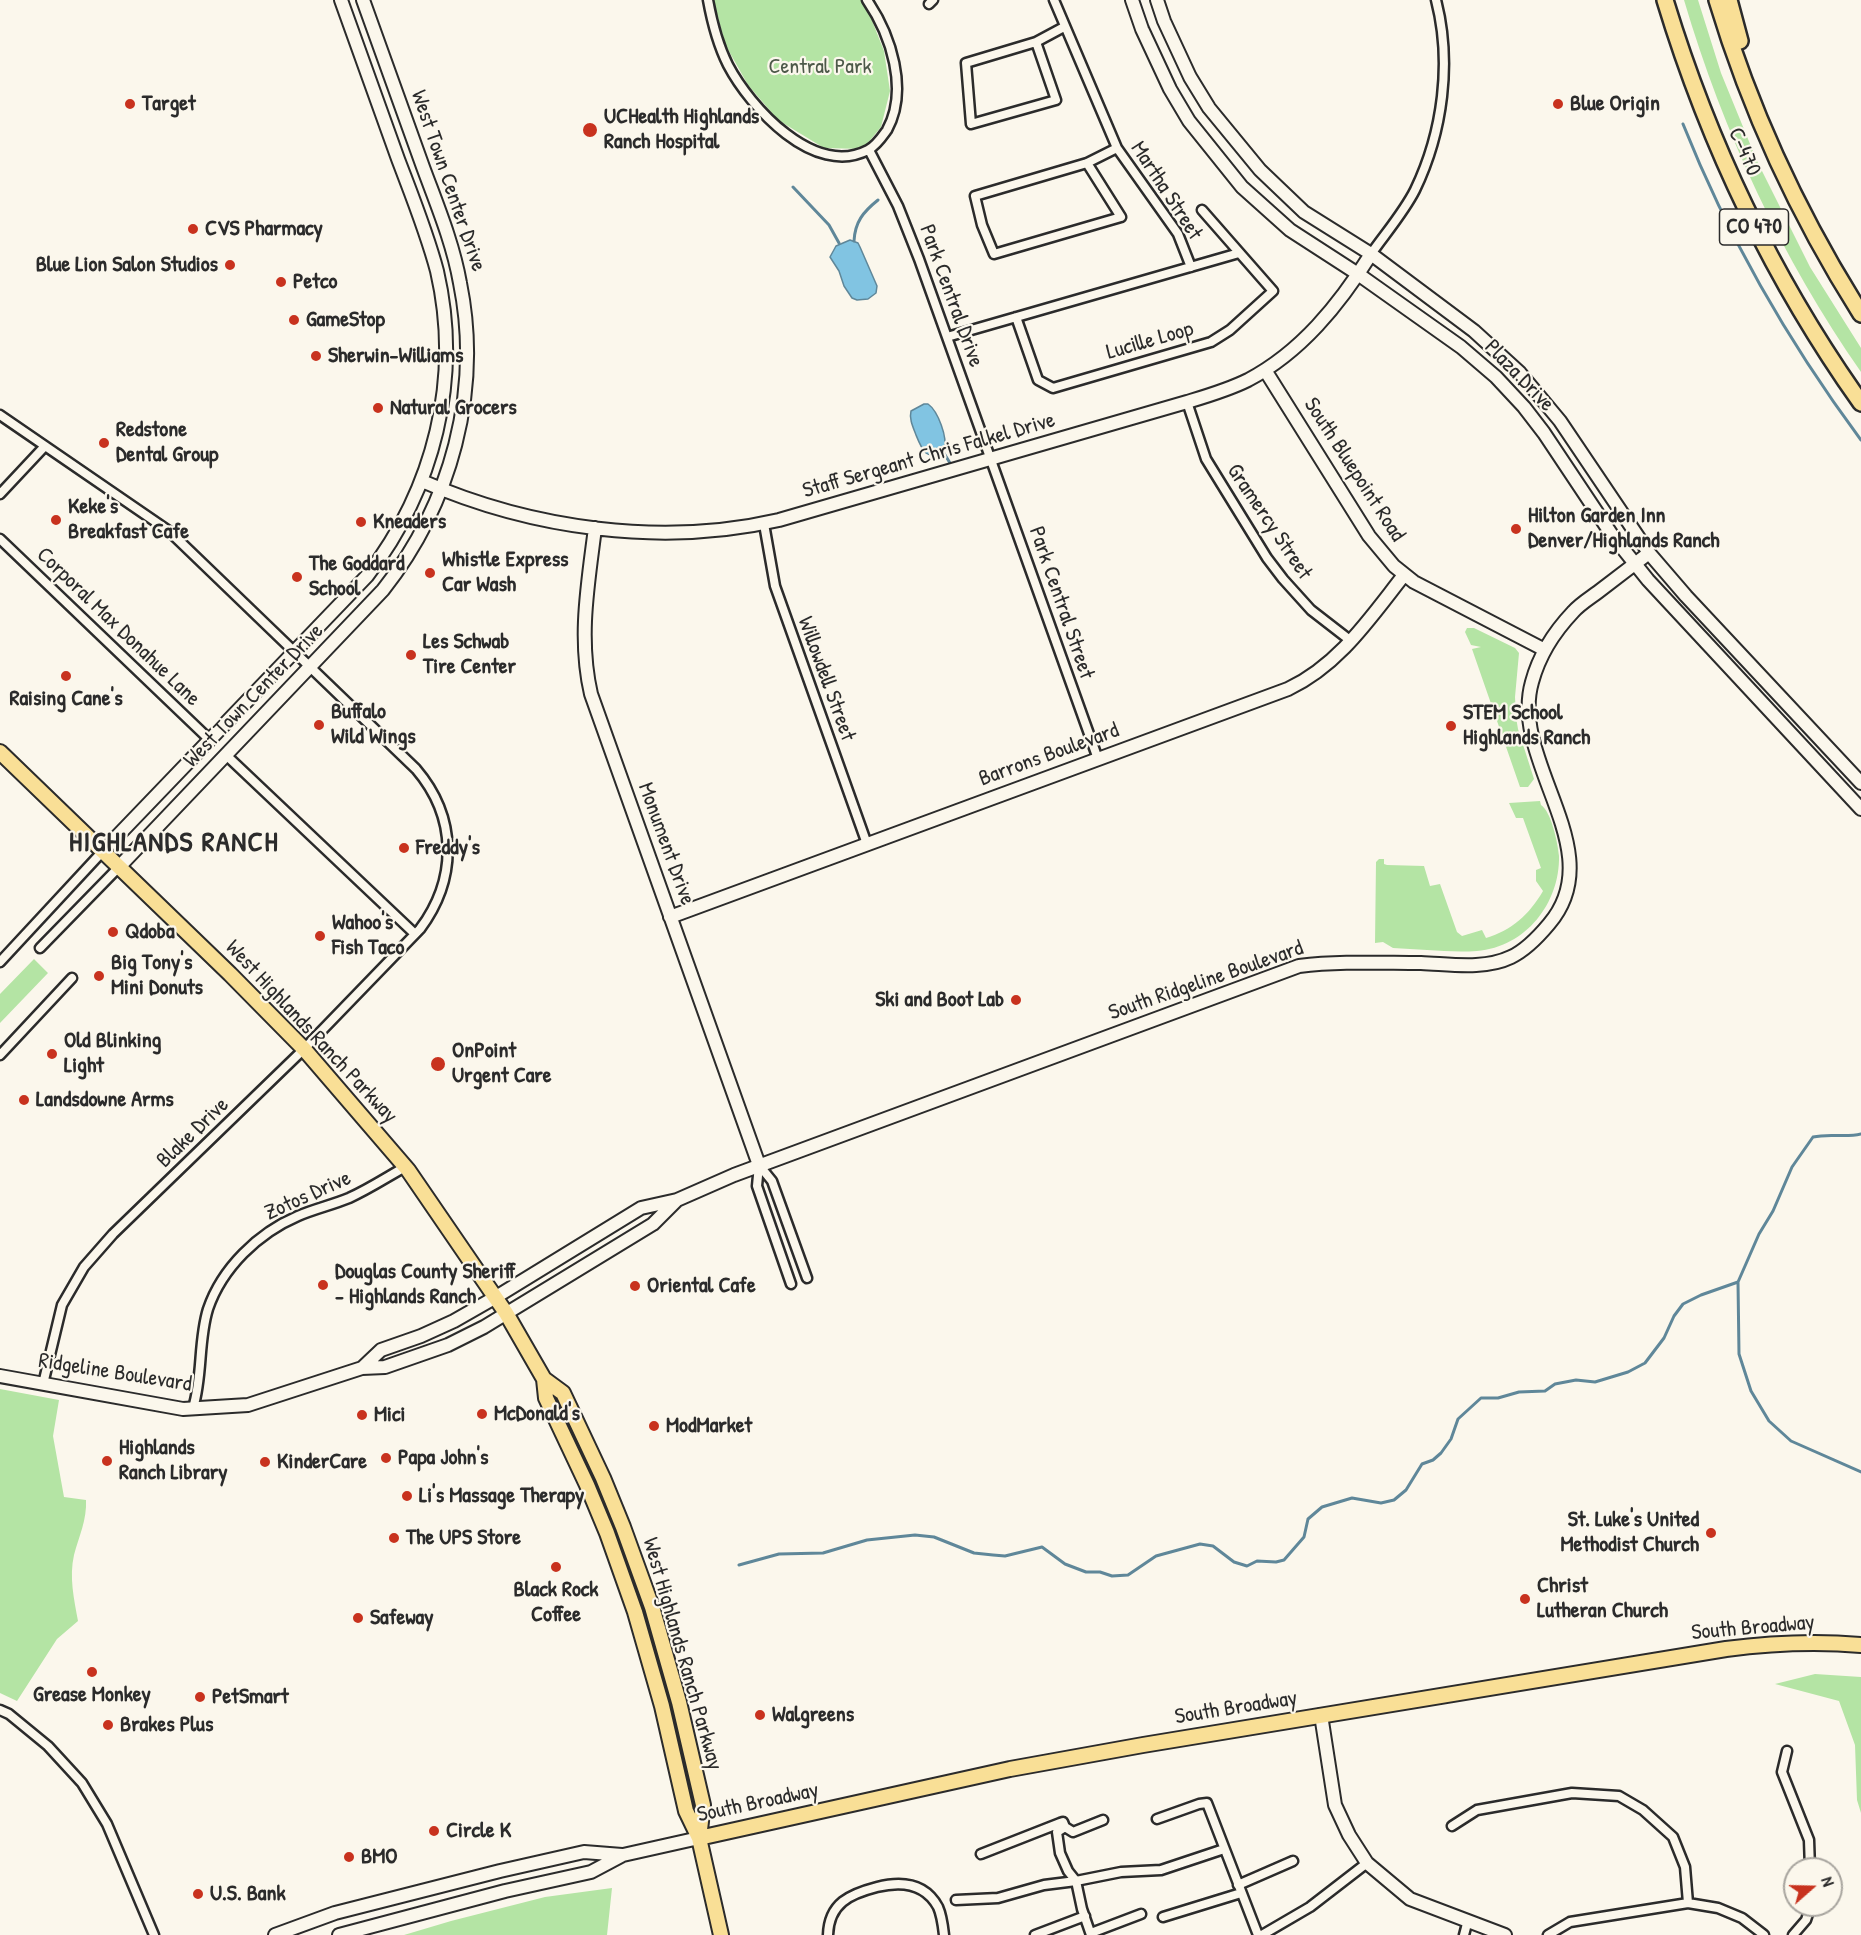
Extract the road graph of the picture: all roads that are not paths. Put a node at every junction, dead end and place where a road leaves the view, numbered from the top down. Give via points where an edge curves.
1 (341, 0) edge
2 (363, 0) edge
3 (708, 0) edge
4 (867, 0) edge
5 (1054, 0) edge
6 (1132, 0) edge
7 (1157, 0) edge
8 (1436, 0) edge
9 (1656, 0) edge
10 (1665, 0) edge
11 (1717, 0) edge
12 (1729, 0) edge
13 (1064, 27) junction
14 (1676, 36) junction
15 (1036, 42) junction
16 (1117, 148) junction
17 (869, 150) junction
18 (1087, 163) junction
19 (1791, 188) junction
20 (1202, 210) dead end
21 (1239, 253) junction
22 (1371, 255) junction
23 (1191, 267) junction
24 (1358, 274) junction
25 (1861, 314) edge
26 (1016, 317) junction
27 (947, 337) junction
28 (1265, 370) junction
29 (1187, 402) junction
30 (1861, 403) edge
31 (0, 415) edge
32 (45, 446) junction
33 (991, 459) junction
34 (422, 481) junction
35 (442, 489) junction
36 (0, 494) edge
37 (764, 524) junction
38 (595, 528) junction
39 (0, 539) edge
40 (1649, 553) junction
41 (1634, 565) junction
42 (1404, 575) junction
43 (1351, 641) junction
44 (1545, 650) junction
45 (296, 652) junction
46 (312, 667) junction
47 (210, 740) junction
48 (0, 752) edge
49 (226, 755) junction
50 (1098, 759) junction
51 (1832, 778) junction
52 (1861, 783) edge
53 (1861, 792) edge
54 (1861, 809) edge
55 (867, 844) junction
56 (103, 851) junction
57 (119, 867) junction
58 (670, 917) junction
59 (415, 934) junction
60 (40, 948) dead end
61 (0, 962) edge
62 (72, 978) dead end
63 (304, 1049) junction
64 (0, 1055) edge
65 (759, 1165) junction
66 (405, 1167) junction
67 (677, 1200) junction
68 (807, 1278) dead end
69 (791, 1284) dead end
70 (496, 1297) junction
71 (506, 1313) junction
72 (362, 1368) junction
73 (0, 1376) edge
74 (43, 1384) junction
75 (193, 1408) junction
76 (1861, 1646) edge
77 (0, 1710) edge
78 (1321, 1715) junction
79 (1787, 1751) dead end
80 (1157, 1819) dead end
81 (1103, 1820) dead end
82 (1452, 1826) dead end
83 (1066, 1827) junction
84 (699, 1838) junction
85 (1224, 1849) junction
86 (981, 1854) dead end
87 (623, 1855) junction
88 (1810, 1857) edge
89 (1293, 1861) dead end
90 (1367, 1863) junction
91 (1076, 1881) junction
92 (1239, 1889) junction
93 (956, 1900) dead end
94 (1688, 1903) junction
95 (1141, 1914) dead end
96 (1085, 1916) junction
97 (1163, 1917) dead end
98 (1807, 1917) edge
99 (1468, 1920) junction
100 (1091, 1934) edge
101 (154, 1935) edge
102 (275, 1935) edge
103 (339, 1935) edge
104 (721, 1935) edge
105 (828, 1935) edge
106 (944, 1935) edge
107 (1035, 1935) edge
108 (1260, 1935) edge
109 (1464, 1935) edge
110 (1505, 1935) edge
111 (1548, 1935) edge
112 (1764, 1935) edge
113 (1793, 1935) edge

1 - 34 street, West Town Center Drive via 440,286 446,347 444,390 436,439
2 - 35 street, West Town Center Drive via 441,215 462,289 467,338 465,392 458,436
3 - 17 street via 727,63 766,117 814,150 839,155
4 - 17 street via 889,45 897,88 888,126
5 - 13 street, Martha Street
6 - 24 street, Plaza Drive via 1170,89 1220,162 1290,230
7 - 22 street, Plaza Drive via 1190,77 1239,147 1305,212
8 - 22 street via 1444,62 1431,153 1414,192
9 - 14 highway
10 - 14 highway, C-470 / CO 470
11 - 19 highway, C-470 / CO 470 via 1754,105
12 - 19 highway via 1751,77
13 - 15 street
13 - 16 street, Martha Street
14 - 30 highway, C-470 / CO 470 via 1714,141 1747,213 1808,324
15 - 15 street via 966,63 971,124 1056,100
16 - 18 street
16 - 23 street, Martha Street via 1178,234
17 - 27 street, Park Central Drive via 898,206
18 - 18 street via 975,196 994,254 1121,217
19 - 25 highway, C-470 / CO 470
20 - 21 street, Lucille Loop
21 - 23 street
21 - 26 street, Lucille Loop via 1273,291 1230,330 1211,342 1053,388 1038,380
22 - 24 street, Staff Sergeant Chris Falkel Drive
22 - 40 street, Plaza Drive via 1474,331 1520,373 1560,422
23 - 26 street, Martha Street
24 - 28 street, Staff Sergeant Chris Falkel Drive via 1322,322
24 - 41 street, Plaza Drive via 1461,347 1496,377 1544,433
26 - 27 street, Martha Street
27 - 33 street, Park Central Drive
28 - 29 street, Staff Sergeant Chris Falkel Drive
28 - 42 street, South Bluepoint Road via 1369,536
29 - 33 street, Staff Sergeant Chris Falkel Drive
29 - 43 street, Gramercy Street via 1206,459 1267,558 1311,610
31 - 32 street, Blake Drive
32 - 36 street
32 - 45 street, Blake Drive via 169,531
33 - 37 street, Staff Sergeant Chris Falkel Drive
33 - 50 street, Park Central Street
34 - 35 street, Staff Sergeant Chris Falkel Drive
34 - 45 street, West Town Center Drive via 378,562
35 - 38 street, Staff Sergeant Chris Falkel Drive via 522,514
35 - 46 street, West Town Center Drive via 397,573
37 - 38 street, Staff Sergeant Chris Falkel Drive via 693,531
37 - 55 street, Willowdell Street via 778,595
38 - 58 street, Monument Drive via 585,619 588,680
39 - 47 street, Corporal Max Donahue Lane
40 - 41 street, South Ridgeline Boulevard
40 - 52 street, Plaza Drive
41 - 44 street, South Ridgeline Boulevard via 1574,611
41 - 51 street, Plaza Drive
42 - 43 street, Barrons Boulevard
42 - 44 street, South Bluepoint Road
43 - 50 street, Barrons Boulevard via 1317,673 1288,689
44 - 65 street, South Ridgeline Boulevard via 1532,682 1528,710 1533,743 1564,831 1570,861 1568,887 1558,914 1538,938 1511,957 1481,965 1334,962 1299,966
45 - 46 street, Blake Drive
45 - 47 street, West Town Center Drive
46 - 49 street, West Town Center Drive
46 - 59 street, Blake Drive via 416,769 441,808 447,832 445,879 432,913
47 - 56 street, West Town Center Drive
48 - 56 main road, West Highlands Ranch Parkway
49 - 57 street, West Town Center Drive
49 - 59 street
50 - 55 street, Barrons Boulevard
51 - 53 street via 1838,774 1847,777
51 - 54 street, Plaza Drive
55 - 58 street, Barrons Boulevard
56 - 57 main road, West Highlands Ranch Parkway
56 - 61 street
57 - 60 street
57 - 63 main road, West Highlands Ranch Parkway
58 - 65 street, Monument Drive
59 - 63 street, Blake Drive
62 - 64 street
63 - 66 main road, West Highlands Ranch Parkway
63 - 74 street, Blake Drive via 113,1234 84,1267 62,1305
65 - 67 street, South Ridgeline Boulevard
65 - 68 street, Monument Drive via 772,1181
65 - 69 street, Monument Drive via 757,1186
66 - 70 main road, West Highlands Ranch Parkway
66 - 75 street, Zotos Drive via 348,1198 283,1223 234,1264 206,1317
67 - 70 street, South Ridgeline Boulevard via 641,1208
67 - 71 street, South Ridgeline Boulevard via 653,1224
70 - 71 main road, West Highlands Ranch Parkway
70 - 72 street, Ridgeline Boulevard via 446,1325 381,1350
71 - 72 street, Ridgeline Boulevard via 448,1345 385,1367
71 - 84 main road, West Highlands Ranch Parkway via 544,1379 546,1398 607,1533 662,1706 686,1811
72 - 75 street, Ridgeline Boulevard via 248,1405
73 - 74 street, Ridgeline Boulevard
74 - 75 street, Ridgeline Boulevard
76 - 78 main road, South Broadway via 1778,1643 1726,1649
77 - 101 street via 48,1746 82,1783 107,1824
78 - 84 main road, South Broadway via 1010,1769
78 - 90 street via 1335,1805
79 - 88 street via 1782,1772 1809,1840
80 - 85 street via 1207,1803
81 - 83 street
82 - 94 street via 1477,1810 1572,1793 1619,1796 1643,1809 1673,1837 1685,1867
83 - 86 street
83 - 91 street via 1057,1832 1060,1853
84 - 87 street, South Broadway
84 - 104 main road, West Highlands Ranch Parkway
85 - 91 street via 1161,1870 1121,1872
85 - 92 street
87 - 102 street, South Broadway via 584,1852 500,1871 336,1913
87 - 103 street, South Broadway via 591,1872
89 - 92 street
90 - 99 street via 1410,1899
90 - 108 street via 1310,1907
91 - 93 street via 998,1898
91 - 96 street
92 - 97 street
92 - 108 street
94 - 111 street via 1570,1922
94 - 112 street via 1718,1908 1742,1918
95 - 100 street
96 - 100 street
96 - 107 street
98 - 113 street
99 - 109 street
99 - 110 street
105 - 106 street via 832,1915 855,1893 904,1883 924,1891 939,1908

